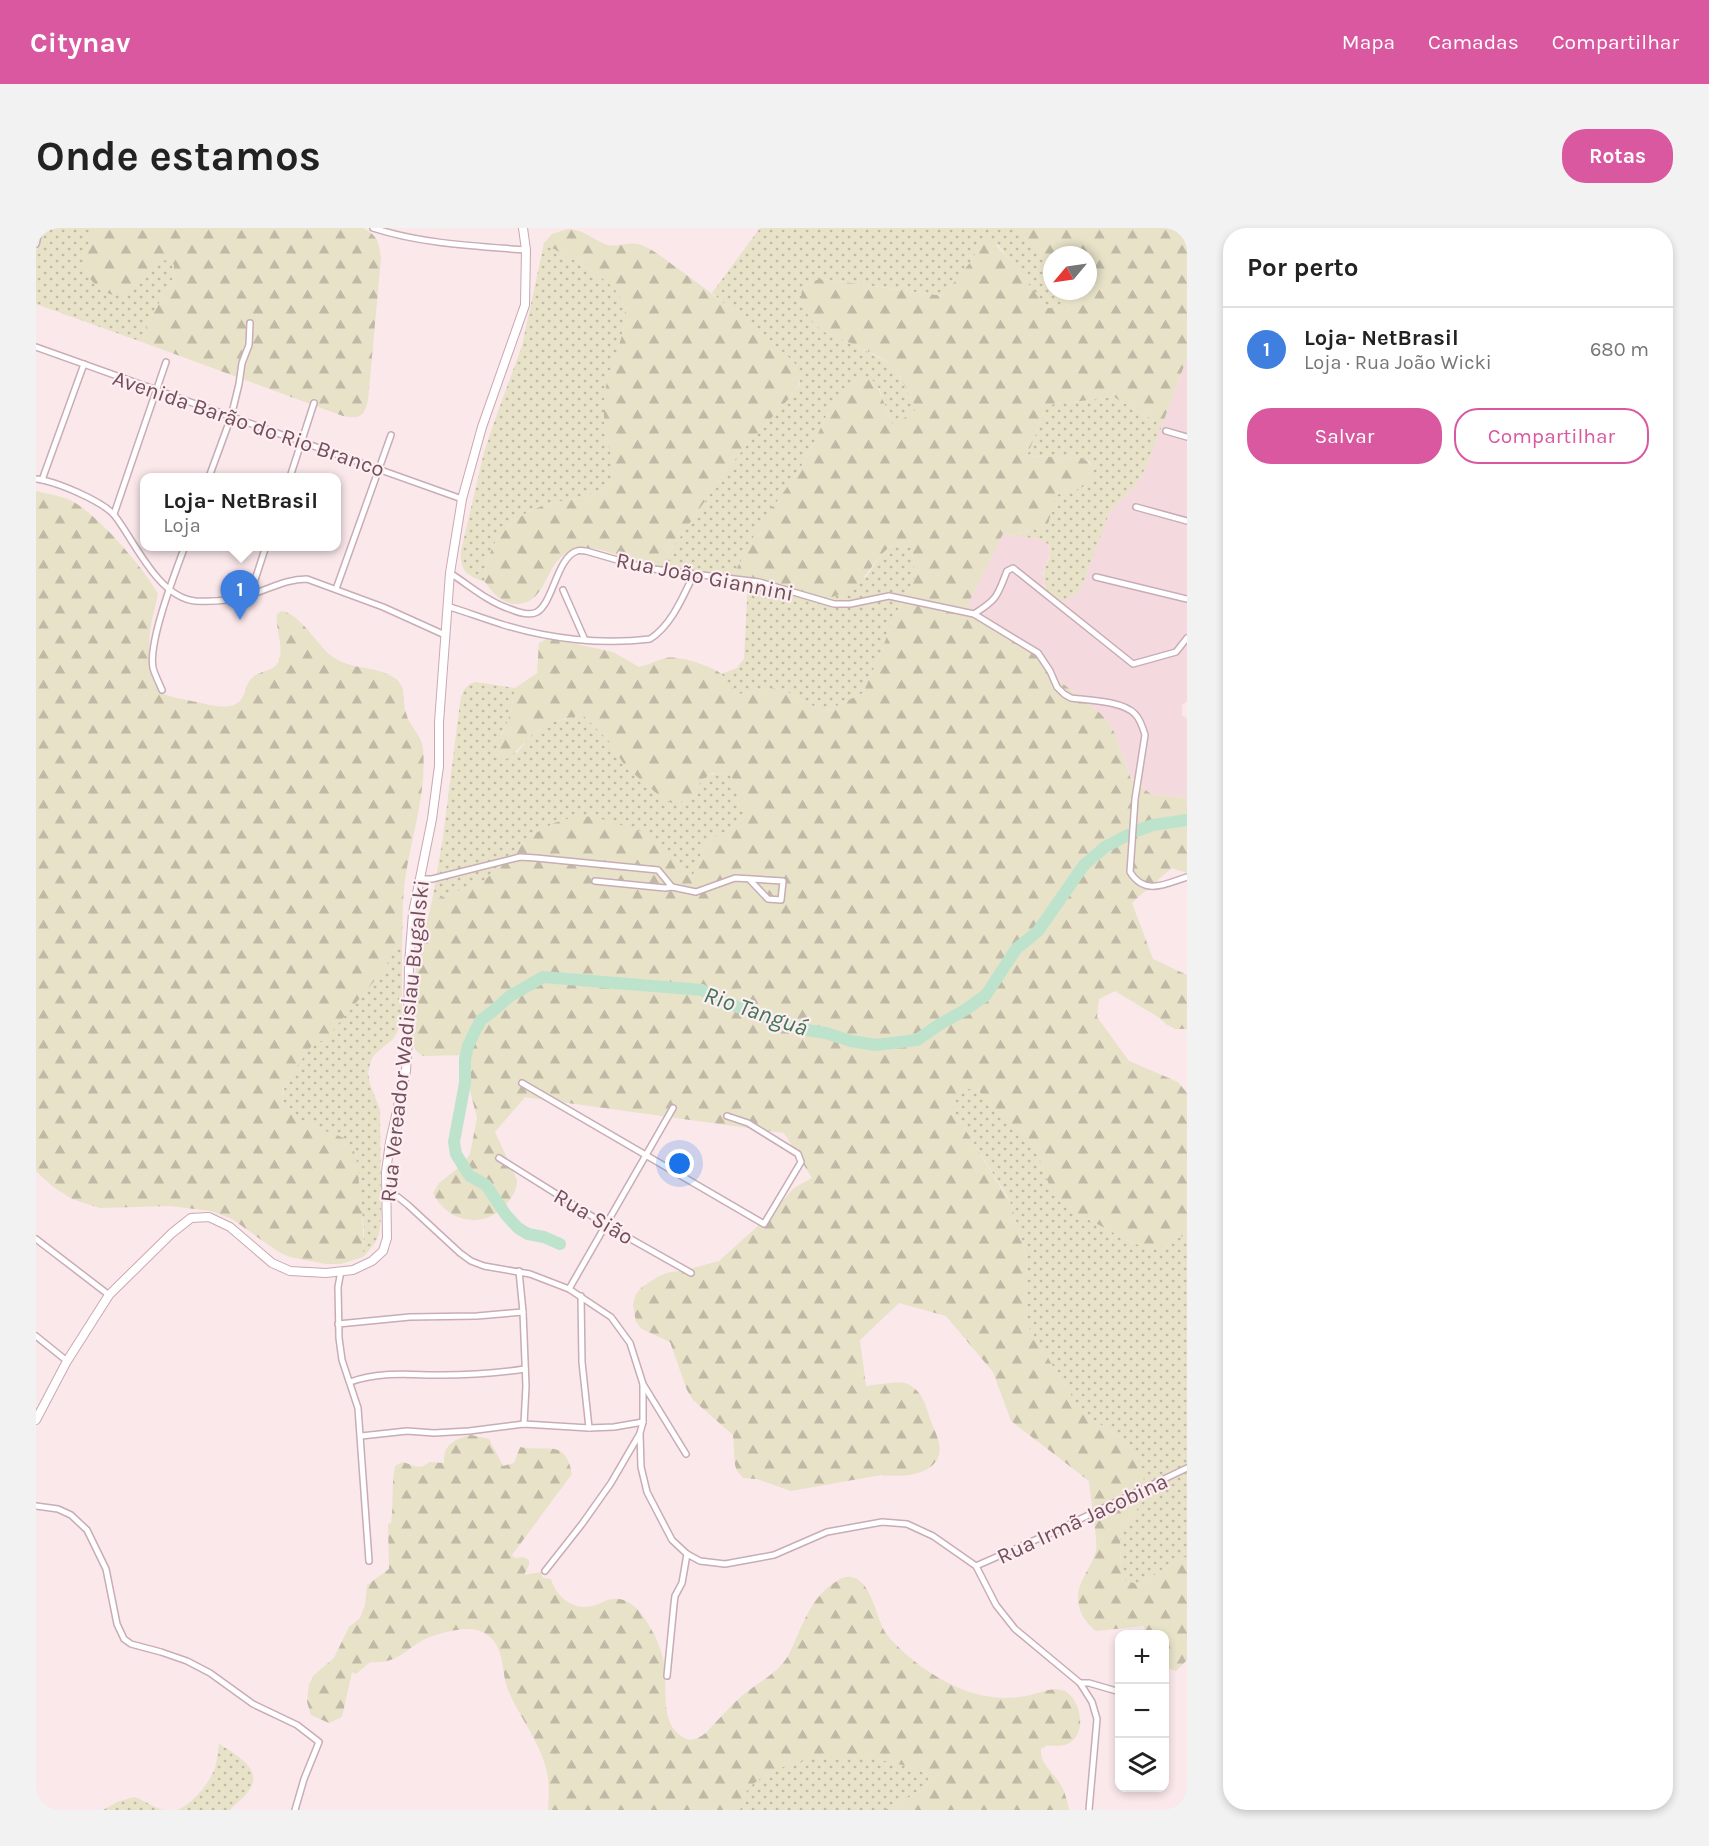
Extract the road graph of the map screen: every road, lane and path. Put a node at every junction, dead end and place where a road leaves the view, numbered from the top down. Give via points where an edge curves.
1 (40, 228) edge
2 (373, 228) edge
3 (523, 228) edge
4 (36, 244) edge
5 (526, 250) junction
6 (250, 323) dead end
7 (36, 347) edge
8 (166, 362) dead end
9 (84, 364) junction
10 (156, 391) junction
11 (314, 403) dead end
12 (231, 417) junction
13 (1166, 431) dead end
14 (391, 435) dead end
15 (1187, 438) edge
16 (302, 442) junction
17 (379, 469) junction
18 (210, 473) edge
19 (291, 473) edge
20 (39, 479) edge
21 (462, 498) junction
22 (1136, 507) dead end
23 (114, 514) junction
24 (1187, 520) edge
25 (182, 551) edge
26 (264, 551) edge
27 (450, 573) junction
28 (694, 574) junction
29 (1096, 577) dead end
30 (336, 589) junction
31 (169, 590) junction
32 (562, 590) dead end
33 (250, 595) junction
34 (1187, 599) edge
35 (447, 606) junction
36 (974, 614) junction
37 (445, 635) junction
38 (1187, 639) edge
39 (585, 640) junction
40 (162, 690) dead end
41 (1187, 877) edge
42 (420, 879) junction
43 (749, 879) junction
44 (595, 881) dead end
45 (672, 887) junction
46 (522, 1083) dead end
47 (673, 1108) dead end
48 (727, 1116) dead end
49 (647, 1155) junction
50 (499, 1158) dead end
51 (386, 1195) junction
52 (606, 1224) junction
53 (36, 1239) edge
54 (341, 1271) junction
55 (519, 1271) junction
56 (691, 1273) dead end
57 (569, 1289) junction
58 (109, 1295) junction
59 (581, 1296) junction
60 (523, 1312) junction
61 (338, 1324) junction
62 (36, 1336) edge
63 (67, 1361) junction
64 (525, 1369) junction
65 (350, 1382) junction
66 (643, 1384) junction
67 (36, 1420) edge
68 (643, 1422) junction
69 (524, 1424) junction
70 (589, 1428) junction
71 (640, 1433) junction
72 (361, 1436) junction
73 (687, 1454) dead end
74 (1187, 1468) edge
75 (36, 1506) edge
76 (687, 1554) junction
77 (369, 1561) dead end
78 (976, 1566) junction
79 (545, 1571) dead end
80 (667, 1676) dead end
81 (1080, 1683) junction
82 (1115, 1691) edge
83 (295, 1810) edge
84 (1089, 1810) edge

1 - 4 street
2 - 5 street via 462,246
3 - 5 main road, Rua Vereador Wadislau Bugalski
5 - 21 main road, Rua Vereador Wadislau Bugalski via 525,305
6 - 12 street via 249,345
7 - 9 street, Avenida Barão do Rio Branco
8 - 10 street
9 - 10 street, Avenida Barão do Rio Branco
9 - 20 street
10 - 12 street, Avenida Barão do Rio Branco
10 - 23 street
11 - 16 street
12 - 16 street, Avenida Barão do Rio Branco
12 - 18 street
13 - 15 street
14 - 17 street
16 - 17 street, Avenida Barão do Rio Branco
16 - 19 street
17 - 21 street, Avenida Barão do Rio Branco
17 - 30 street
20 - 23 street via 78,492
21 - 27 main road, Rua Vereador Wadislau Bugalski
22 - 24 street
23 - 31 street
25 - 31 street
26 - 33 street
27 - 28 street, Rua João Giannini via 500,605 531,614 542,607 569,556 577,551 645,568
27 - 35 main road, Rua Vereador Wadislau Bugalski
28 - 36 street, Rua João Giannini via 759,582 834,604 889,596
28 - 39 street via 671,618 650,639
29 - 34 street
30 - 33 street via 307,579 294,579
30 - 37 street
31 - 33 street via 193,601
31 - 40 street via 152,657
32 - 39 street
35 - 37 main road, Rua Vereador Wadislau Bugalski
35 - 39 street via 505,626
36 - 38 street via 992,602 1007,571 1013,568 1133,664 1176,652
36 - 41 street, Rua João Giannini via 1038,653 1064,694 1125,706 1135,714 1145,735 1130,872 1144,886 1161,886
37 - 42 main road, Rua Vereador Wadislau Bugalski via 439,766
42 - 45 street via 520,857 658,870
42 - 51 main road, Rua Vereador Wadislau Bugalski via 409,964 406,1071 390,1142
43 - 43 street via 768,899 781,900 783,881
43 - 45 street via 735,878 696,892
44 - 45 street
46 - 49 street
47 - 49 street
48 - 49 street via 748,1123 798,1154 801,1162 764,1224
49 - 52 street
50 - 52 street, Rua Sião
51 - 54 main road, Rua Vereador Wadislau Bugalski via 387,1238 382,1251 372,1261
51 - 55 street via 398,1197 471,1261
52 - 56 street, Rua Sião
52 - 57 street
53 - 58 street
54 - 58 main road, Rua Vereador Wadislau Bugalski via 326,1274 290,1270 272,1263 230,1227 209,1217 191,1218
54 - 61 street
55 - 57 street
55 - 60 street
57 - 59 street
58 - 63 main road, Rua Vereador Wadislau Bugalski
59 - 66 street via 611,1317 630,1343
59 - 70 street
60 - 61 street
60 - 64 street
61 - 65 street via 342,1360
62 - 63 street
63 - 67 main road, Rua Vereador Wadislau Bugalski
64 - 65 street via 476,1375 388,1374
64 - 69 street
65 - 72 street
66 - 68 street
66 - 73 street
68 - 70 street
68 - 71 street
69 - 70 street
69 - 72 street
71 - 76 street via 641,1467 647,1492 672,1540
71 - 79 street via 605,1491
72 - 77 street
74 - 78 street, Rua Irmã Jacobina
75 - 83 street via 71,1515 87,1530 106,1569 117,1624 124,1639 210,1673 253,1704 297,1725 319,1742
76 - 78 street via 700,1561 725,1564 774,1555 827,1532 882,1522 907,1524 933,1536
76 - 80 street via 682,1583 675,1596
78 - 81 street via 996,1605 1015,1629
81 - 82 street
81 - 84 street via 1097,1719

